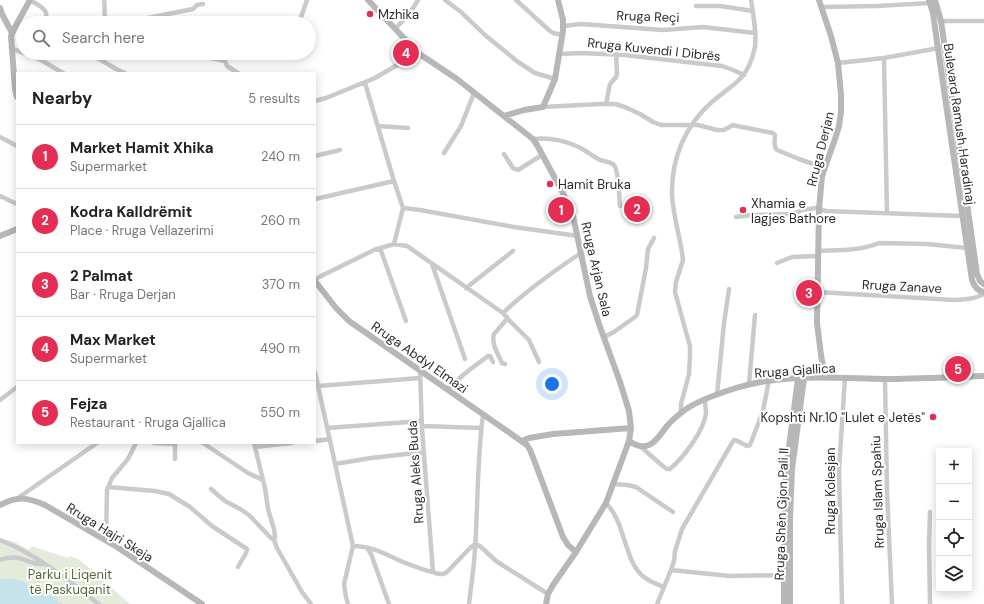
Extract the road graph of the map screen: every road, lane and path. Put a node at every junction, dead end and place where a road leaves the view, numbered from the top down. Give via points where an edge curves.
1 (30, 0) edge
2 (104, 0) edge
3 (307, 0) edge
4 (368, 0) edge
5 (418, 0) edge
6 (445, 0) edge
7 (516, 0) edge
8 (558, 0) edge
9 (751, 0) edge
10 (819, 0) edge
11 (932, 1) edge
12 (203, 4) dead end
13 (696, 6) dead end
14 (821, 7) junction
15 (0, 8) edge
16 (752, 12) junction
17 (21, 16) edge
18 (46, 16) edge
19 (104, 16) edge
20 (158, 16) edge
21 (300, 16) edge
22 (941, 21) junction
23 (984, 21) edge
24 (16, 26) edge
25 (564, 26) junction
26 (395, 29) junction
27 (12, 33) junction
28 (755, 33) junction
29 (563, 35) junction
30 (11, 48) junction
31 (941, 48) junction
32 (16, 50) edge
33 (418, 53) junction
34 (559, 54) junction
35 (616, 54) junction
36 (884, 58) junction
37 (41, 60) edge
38 (100, 60) edge
39 (220, 60) edge
40 (838, 63) junction
41 (61, 72) edge
42 (122, 72) edge
43 (236, 72) edge
44 (744, 75) junction
45 (555, 79) junction
46 (365, 83) junction
47 (16, 93) edge
48 (474, 93) junction
49 (316, 101) edge
50 (606, 104) junction
51 (543, 107) junction
52 (504, 116) junction
53 (692, 125) junction
54 (378, 126) junction
55 (408, 128) dead end
56 (0, 137) edge
57 (532, 139) junction
58 (16, 145) edge
59 (340, 150) dead end
60 (444, 152) dead end
61 (504, 154) dead end
62 (542, 155) junction
63 (316, 156) edge
64 (825, 168) junction
65 (394, 181) junction
66 (0, 196) edge
67 (316, 199) edge
68 (16, 204) edge
69 (620, 206) dead end
70 (403, 208) junction
71 (819, 209) junction
72 (887, 213) junction
73 (962, 216) junction
74 (969, 216) junction
75 (736, 217) dead end
76 (16, 228) edge
77 (0, 236) edge
78 (578, 236) junction
79 (654, 238) dead end
80 (394, 244) junction
81 (380, 248) junction
82 (967, 248) junction
83 (513, 251) dead end
84 (581, 253) junction
85 (818, 253) junction
86 (777, 263) dead end
87 (432, 264) junction
88 (316, 279) edge
89 (316, 281) edge
90 (984, 284) edge
91 (466, 288) junction
92 (729, 289) dead end
93 (818, 292) junction
94 (984, 293) edge
95 (505, 315) junction
96 (755, 315) dead end
97 (406, 321) dead end
98 (604, 337) junction
99 (465, 359) dead end
100 (493, 362) dead end
101 (539, 362) dead end
102 (505, 364) dead end
103 (420, 370) junction
104 (984, 376) edge
105 (316, 377) edge
106 (825, 377) junction
107 (420, 378) junction
108 (845, 378) junction
109 (801, 379) junction
110 (885, 379) junction
111 (769, 380) junction
112 (748, 384) junction
113 (318, 386) junction
114 (16, 388) edge
115 (447, 389) junction
116 (717, 395) junction
117 (0, 400) edge
118 (705, 400) junction
119 (681, 412) junction
120 (483, 415) junction
121 (422, 423) junction
122 (327, 428) junction
123 (482, 428) junction
124 (631, 428) junction
125 (330, 439) junction
126 (316, 441) edge
127 (522, 441) junction
128 (629, 441) junction
129 (96, 444) edge
130 (136, 444) edge
131 (175, 444) edge
132 (204, 444) edge
133 (274, 444) edge
134 (255, 445) edge
135 (641, 447) junction
136 (424, 452) junction
137 (175, 459) dead end
138 (335, 464) junction
139 (263, 480) junction
140 (614, 484) junction
141 (108, 487) junction
142 (211, 489) dead end
143 (18, 498) junction
144 (606, 503) junction
145 (0, 505) edge
146 (673, 512) dead end
147 (930, 512) dead end
148 (0, 540) edge
149 (106, 540) junction
150 (274, 540) junction
151 (476, 544) junction
152 (353, 546) junction
153 (367, 548) junction
154 (576, 552) junction
155 (0, 560) edge
156 (46, 564) junction
157 (238, 567) dead end
158 (671, 570) junction
159 (433, 572) junction
160 (784, 575) junction
161 (664, 587) junction
162 (548, 594) junction
163 (99, 604) edge
164 (202, 604) edge
165 (311, 604) edge
166 (348, 604) edge
167 (389, 604) edge
168 (469, 604) edge
169 (546, 604) edge
170 (657, 604) edge
171 (784, 604) edge
172 (790, 604) edge
173 (842, 604) edge
174 (892, 604) edge
175 (930, 604) edge

1 - 17 street
1 - 18 street via 46,11
2 - 19 street
3 - 21 street
4 - 26 street, Rruga Arjan Sala
5 - 26 street
6 - 45 street via 518,62 535,73
7 - 29 street via 550,31
8 - 25 street
9 - 16 street
10 - 14 street, Rruga Derjan
11 - 14 street via 877,6
11 - 22 street, Bulevard Ramush Haradinaj
11 - 31 street, Bulevard Ramush Haradinaj
12 - 20 street via 193,9
13 - 16 street via 720,6
14 - 40 street, Rruga Derjan
15 - 27 street
16 - 28 street
22 - 23 street
22 - 31 street, Bulevard Ramush Haradinaj
24 - 27 street
25 - 28 street, Rruga Reçi via 581,24 663,30 703,27
25 - 29 street
26 - 33 street, Rruga Arjan Sala
27 - 30 street
28 - 44 street via 755,50
29 - 34 street
30 - 32 street
30 - 47 street
31 - 36 street
31 - 73 street, Bulevard Ramush Haradinaj
31 - 74 street, Bulevard Ramush Haradinaj
33 - 46 street
33 - 48 street, Rruga Arjan Sala
34 - 35 street, Rruga Kuvendi I Dibrës
34 - 45 street
35 - 44 street, Rruga Kuvendi I Dibrës via 722,66
35 - 50 street via 617,74 610,84
36 - 40 street
36 - 72 street
37 - 41 street
38 - 42 street
39 - 43 street
40 - 64 street, Rruga Derjan via 841,112
44 - 53 street via 739,82 703,110
45 - 51 street
46 - 49 street
46 - 54 street
48 - 52 street, Rruga Arjan Sala
48 - 60 street via 461,126
50 - 51 street
50 - 53 street via 625,107 661,126
51 - 52 street
52 - 57 street, Rruga Arjan Sala
53 - 64 street via 724,130 733,125 773,133 777,150
53 - 119 street via 675,160 672,187 683,260 675,292 690,346 689,374
54 - 55 street
54 - 65 street
56 - 58 street
57 - 62 street, Rruga Arjan Sala
57 - 69 street via 548,139 571,144 598,160 614,165 617,171
59 - 63 street
61 - 62 street via 513,168 518,170
62 - 78 street, Rruga Arjan Sala via 568,203
64 - 71 street, Rruga Derjan
65 - 67 street
65 - 70 street
66 - 68 street
70 - 78 street
70 - 80 street
71 - 72 street
71 - 75 street via 802,210 794,214
71 - 85 street, Rruga Derjan
72 - 73 street
73 - 74 street
73 - 82 street, Bulevard Ramush Haradinaj
74 - 90 street, Bulevard Ramush Haradinaj via 978,277
76 - 77 street
78 - 84 street, Rruga Arjan Sala
79 - 98 street via 648,249 637,315
80 - 81 street
80 - 87 street via 407,246
81 - 88 street
81 - 97 street
82 - 85 street via 927,244 879,244
82 - 94 street, Bulevard Ramush Haradinaj via 973,284
83 - 91 street
84 - 95 street via 547,276 513,304
84 - 98 street, Rruga Arjan Sala via 590,296
85 - 86 street via 792,257
85 - 93 street, Rruga Derjan
87 - 91 street
87 - 99 street
89 - 103 street, Rruga Abdyl Elmazi via 349,321
91 - 95 street
92 - 116 street
93 - 94 street, Rruga Zanave via 954,300 978,297
93 - 106 street, Rruga Derjan via 817,323
95 - 101 street via 529,340
95 - 102 street via 506,320 493,336 502,363
96 - 112 street
98 - 124 street, Rruga Arjan Sala via 629,410
100 - 115 street via 488,356
103 - 107 street, Rruga Aleks Buda
103 - 115 street, Rruga Abdyl Elmazi
104 - 110 street, Rruga Gjallica
105 - 113 street
106 - 108 street, Rruga Gjallica
106 - 109 street, Rruga Gjallica
107 - 113 street
107 - 121 street, Rruga Aleks Buda
108 - 110 street, Rruga Gjallica
108 - 173 street, Rruga Kolesjan via 839,469
109 - 111 street, Rruga Gjallica
109 - 160 street, Rruga Shën Gjon Pali II via 786,470
109 - 172 street, Rruga Shën Gjon Pali II via 791,480
110 - 174 street, Rruga Islam Spahiu
111 - 112 street, Rruga Gjallica
111 - 158 street via 763,411 750,445 734,440 732,443 682,529
112 - 116 street, Rruga Gjallica
113 - 122 street
114 - 117 street
115 - 120 street, Rruga Abdyl Elmazi
116 - 118 street, Rruga Gjallica
118 - 119 street, Rruga Gjallica
118 - 135 street via 706,412 696,437 670,469 664,467
119 - 135 street, Rruga Gjallica via 650,445
120 - 123 street
120 - 127 street, Rruga Abdyl Elmazi
121 - 122 street
121 - 123 street
121 - 136 street, Rruga Aleks Buda
122 - 125 street
123 - 151 street
124 - 127 street via 548,435
124 - 128 street, Rruga Arjan Sala
125 - 126 street
125 - 138 street
127 - 154 street via 530,450 563,537
128 - 135 street
128 - 140 street, Rruga Arjan Sala
129 - 143 street
130 - 141 street
131 - 137 street
132 - 139 street
133 - 134 street
134 - 139 street
136 - 138 street
136 - 159 street, Rruga Aleks Buda
138 - 152 street
139 - 150 street
140 - 144 street, Rruga Arjan Sala
140 - 146 street via 632,485
141 - 149 street
141 - 157 street via 155,491 175,497 247,549
142 - 150 street via 249,515
143 - 145 street
143 - 149 street, Rruga Hajri Skeja via 45,505
144 - 154 street, Rruga Arjan Sala
144 - 161 street via 621,528 636,568 644,578
147 - 175 street
148 - 156 street
149 - 164 street, Rruga Hajri Skeja
150 - 165 street
151 - 159 street via 444,574
151 - 162 street via 496,561
151 - 168 street
152 - 153 street
152 - 166 street via 344,584
153 - 159 street
153 - 167 street
154 - 162 street, Rruga Arjan Sala
155 - 156 street via 16,557
156 - 163 street
158 - 160 street via 730,576
158 - 161 street
160 - 171 street, Rruga Shën Gjon Pali II
161 - 170 street
162 - 169 street, Rruga Arjan Sala

